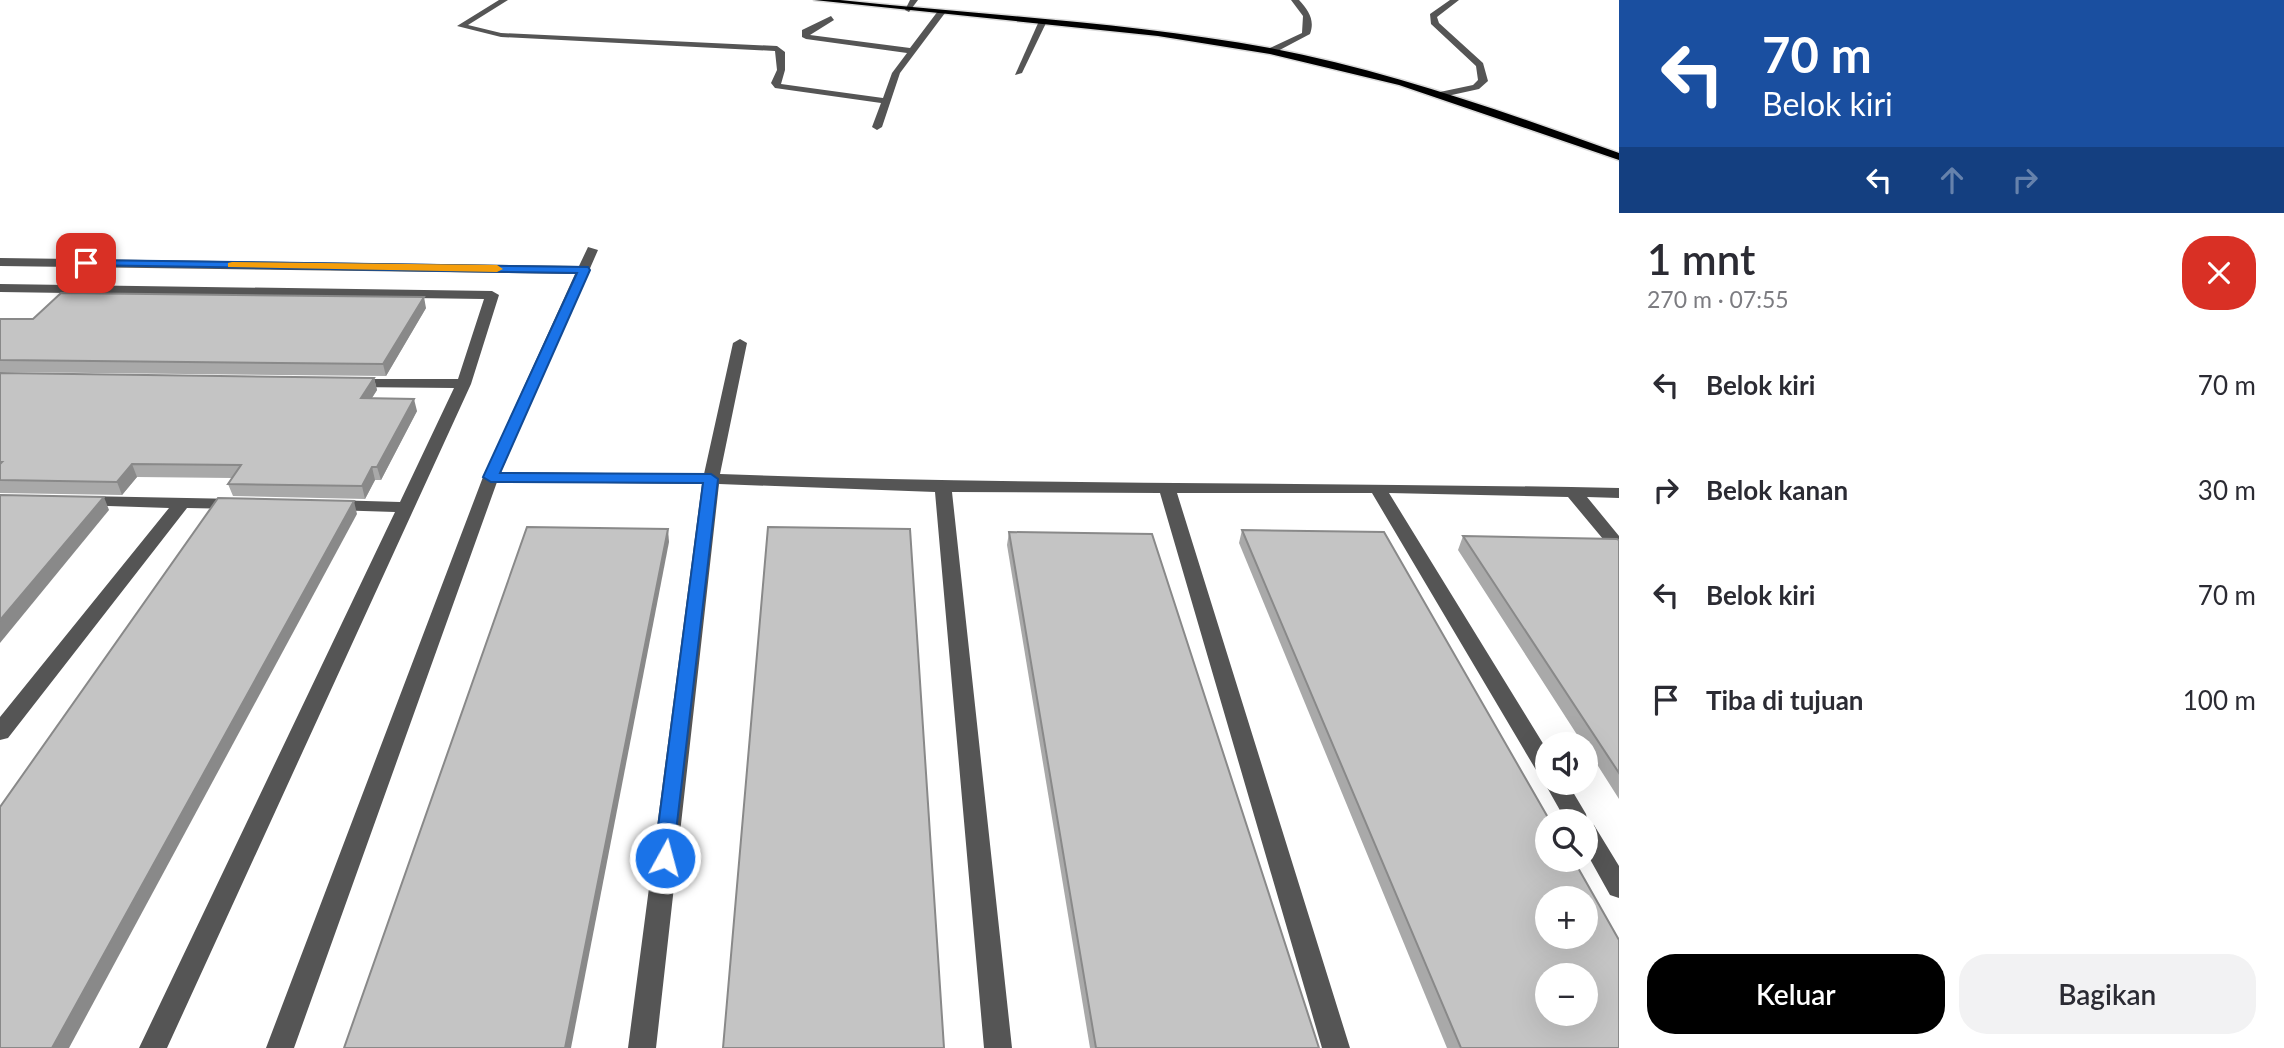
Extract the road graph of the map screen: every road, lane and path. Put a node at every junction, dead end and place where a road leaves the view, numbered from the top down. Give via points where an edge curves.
1 (504, 0) edge
2 (818, 0) edge
3 (914, 0) edge
4 (1295, 0) edge
5 (1455, 0) edge
6 (909, 10) junction
7 (941, 13) junction
8 (831, 18) dead end
9 (1043, 21) junction
10 (914, 51) junction
11 (1271, 51) junction
12 (1018, 73) dead end
13 (1438, 95) junction
14 (885, 101) junction
15 (877, 127) dead end
16 (1619, 157) edge
17 (592, 250) dead end
18 (1, 263) edge
19 (584, 270) junction
20 (0, 288) edge
21 (740, 343) dead end
22 (341, 383) edge
23 (464, 384) junction
24 (491, 477) junction
25 (711, 479) junction
26 (943, 488) junction
27 (1167, 488) junction
28 (1377, 488) junction
29 (1574, 493) junction
30 (1619, 493) edge
31 (70, 501) edge
32 (182, 503) junction
33 (262, 504) edge
34 (315, 505) edge
35 (408, 507) junction
36 (1619, 547) edge
37 (0, 732) edge
38 (1535, 749) edge
39 (1598, 852) edge
40 (1619, 888) edge
41 (153, 1048) edge
42 (280, 1048) edge
43 (642, 1048) edge
44 (998, 1048) edge
45 (1336, 1048) edge

1 - 14 street via 461,26 501,35 777,49 782,62 778,86
2 - 6 main road
3 - 6 street
4 - 11 street via 1307,12 1306,34
5 - 13 street via 1433,16 1435,24 1479,65 1483,81 1476,87
6 - 7 main road
7 - 9 main road
7 - 10 street
8 - 10 street via 806,32 806,37
9 - 11 main road
9 - 12 street
10 - 14 street via 896,73
11 - 13 main road
13 - 16 main road
14 - 15 street
17 - 19 street
18 - 19 street
19 - 24 street
20 - 23 street via 492,295
21 - 25 street
22 - 23 street
23 - 35 street
24 - 25 street
24 - 42 street
25 - 26 street
25 - 43 street
26 - 27 street
26 - 44 street
27 - 28 street
27 - 45 street
28 - 29 street
28 - 38 street
29 - 30 street
29 - 36 street
31 - 32 street
32 - 33 street
32 - 37 street
34 - 35 street
35 - 41 street
39 - 40 street

